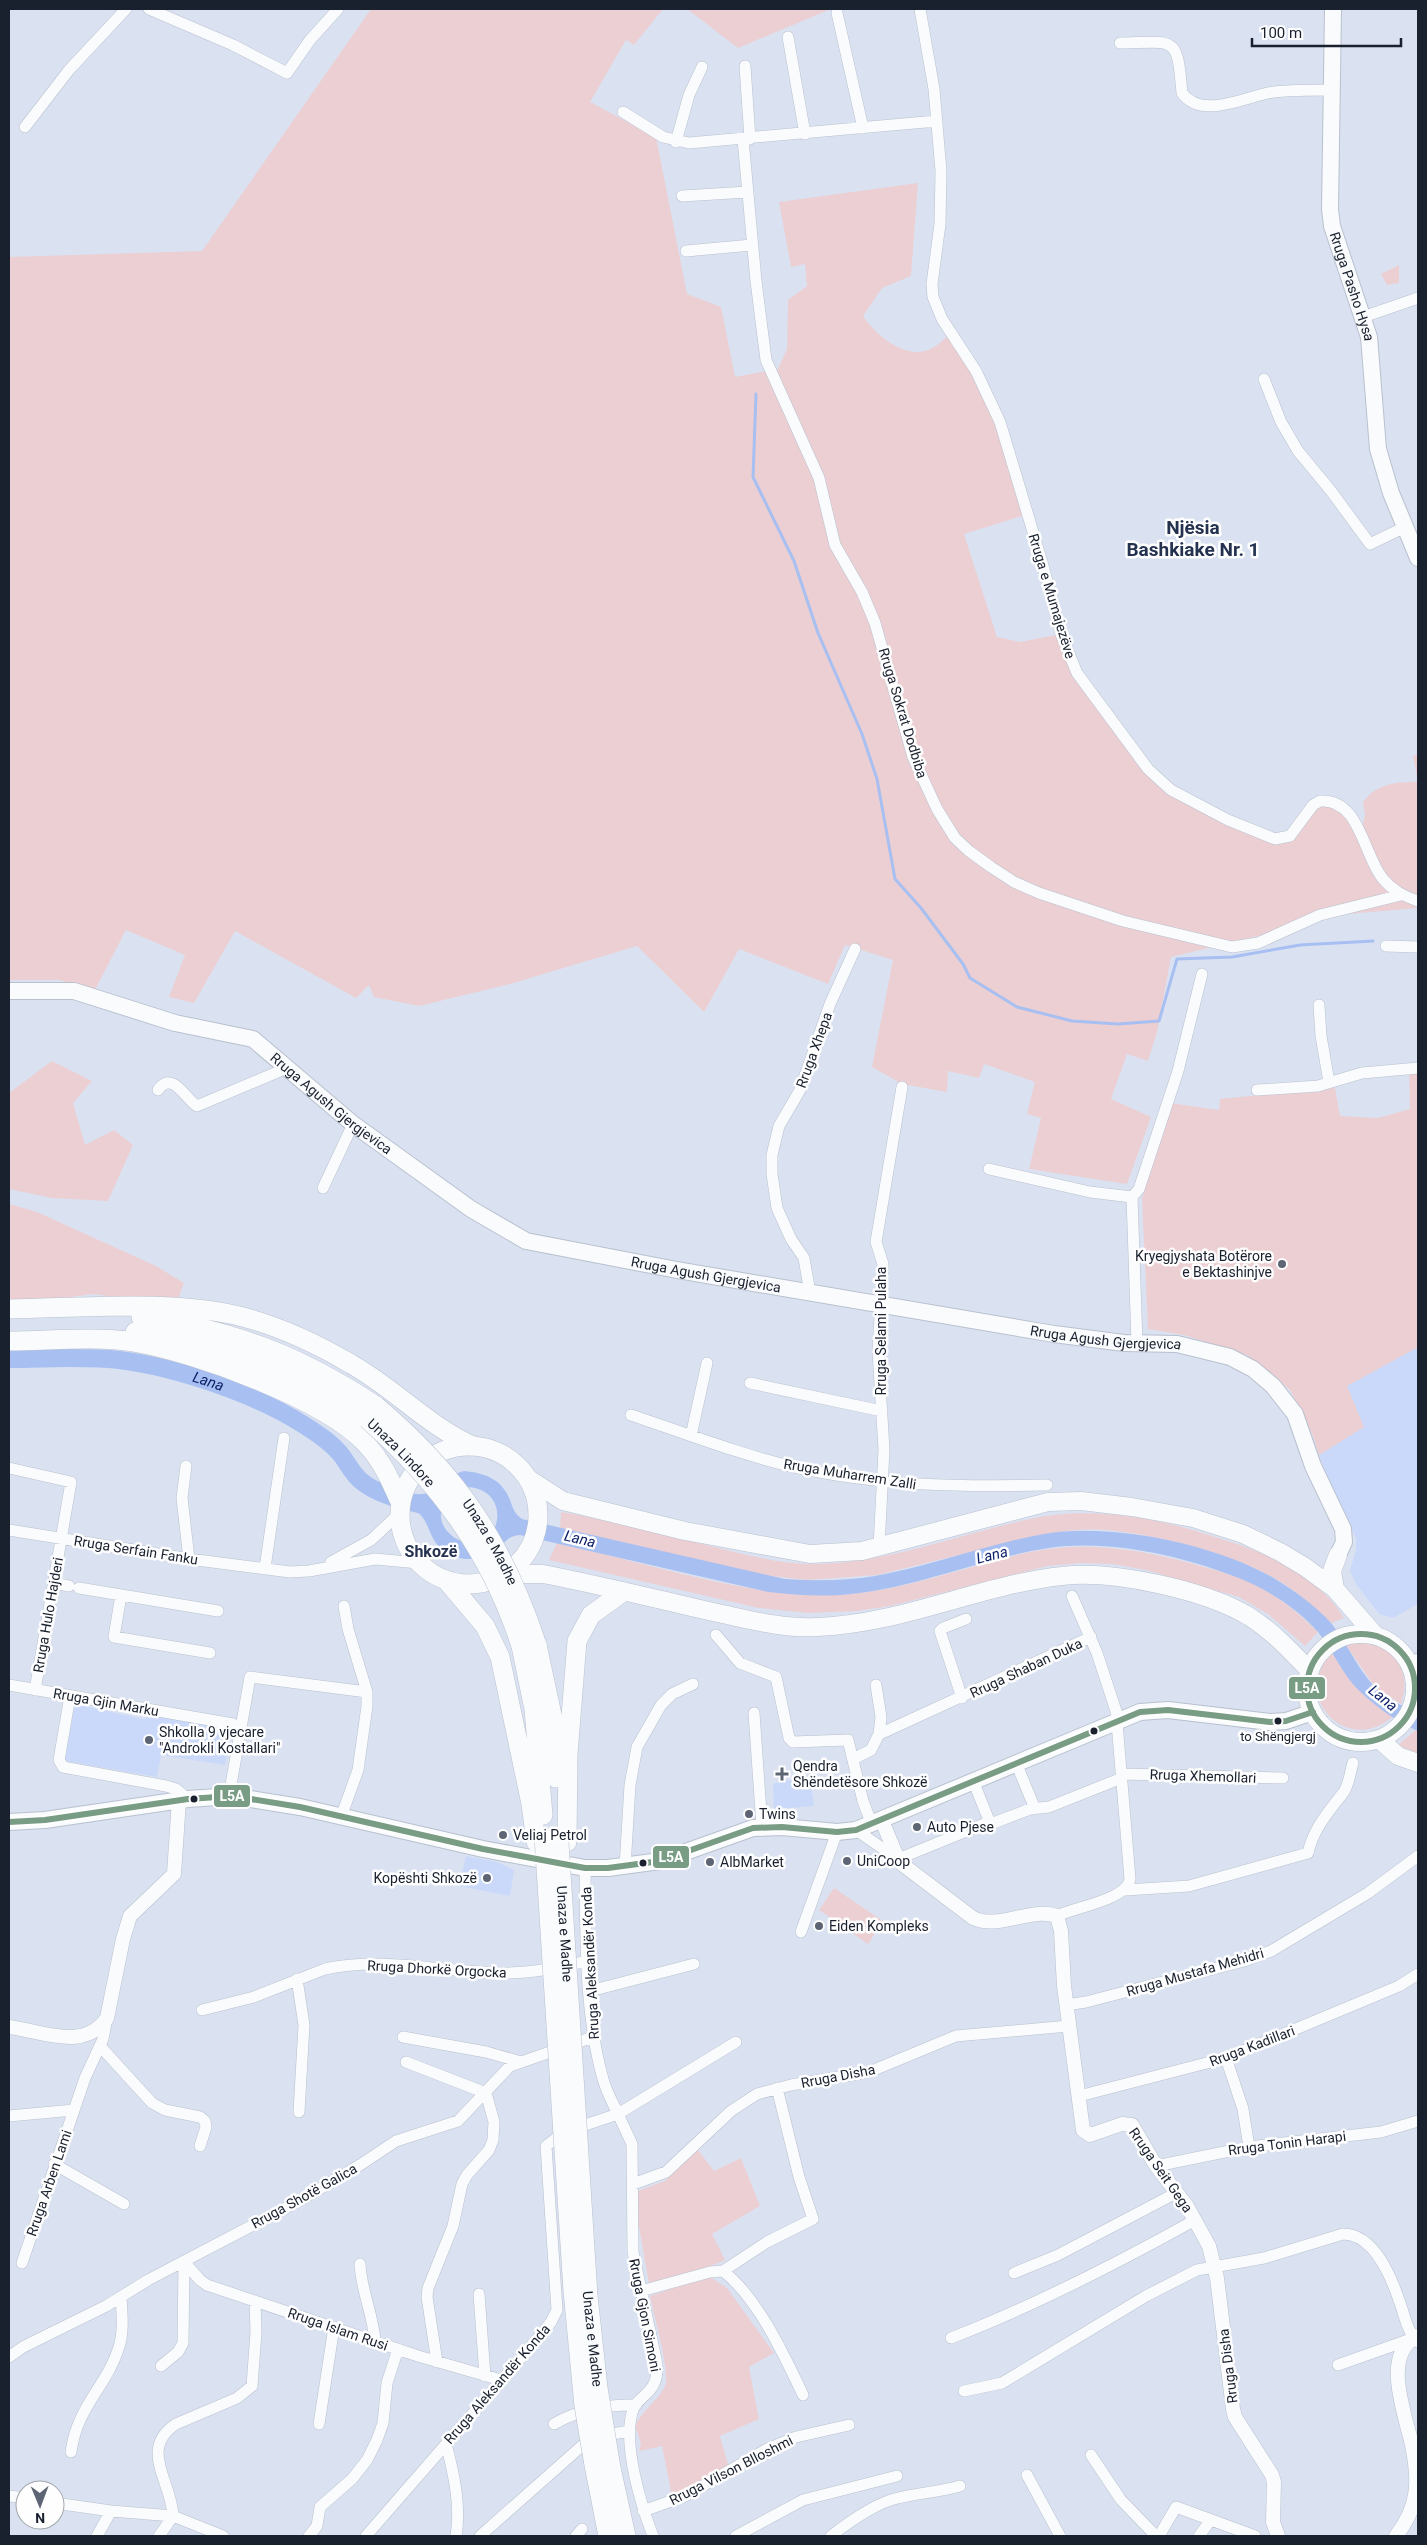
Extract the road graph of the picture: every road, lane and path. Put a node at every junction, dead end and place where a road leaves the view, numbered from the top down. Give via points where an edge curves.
1 (126, 9) edge
2 (149, 9) edge
3 (338, 9) edge
4 (920, 9) edge
5 (1333, 9) edge
6 (838, 13) dead end
7 (788, 37) dead end
8 (1120, 43) dead end
9 (745, 66) dead end
10 (702, 67) dead end
11 (1332, 90) junction
12 (624, 112) dead end
13 (938, 121) junction
14 (25, 127) dead end
15 (863, 128) junction
16 (805, 134) junction
17 (747, 139) junction
18 (676, 142) junction
19 (748, 192) junction
20 (682, 196) dead end
21 (752, 245) junction
22 (686, 251) dead end
23 (1418, 298) edge
24 (1363, 317) junction
25 (1264, 379) dead end
26 (1405, 527) junction
27 (1418, 558) edge
28 (1401, 895) junction
29 (1418, 901) edge
30 (1386, 946) dead end
31 (1418, 947) edge
32 (854, 948) dead end
33 (1202, 974) dead end
34 (9, 991) edge
35 (1319, 1005) dead end
36 (287, 1068) junction
37 (1418, 1068) edge
38 (1329, 1082) junction
39 (902, 1087) dead end
40 (158, 1090) dead end
41 (1257, 1090) dead end
42 (353, 1124) junction
43 (989, 1169) dead end
44 (323, 1188) dead end
45 (1132, 1196) junction
46 (810, 1293) junction
47 (880, 1304) junction
48 (9, 1309) edge
49 (9, 1314) edge
50 (9, 1334) edge
51 (9, 1341) edge
52 (1137, 1343) junction
53 (707, 1363) dead end
54 (750, 1383) dead end
55 (882, 1411) junction
56 (371, 1413) junction
57 (631, 1415) dead end
58 (691, 1436) junction
59 (284, 1438) dead end
60 (473, 1446) junction
61 (186, 1466) dead end
62 (9, 1468) edge
63 (529, 1479) junction
64 (882, 1481) junction
65 (1046, 1485) dead end
66 (400, 1497) junction
67 (9, 1530) edge
68 (62, 1539) junction
69 (879, 1546) junction
70 (1338, 1555) junction
71 (189, 1559) junction
72 (420, 1563) junction
73 (322, 1567) junction
74 (1305, 1567) junction
75 (265, 1568) junction
76 (499, 1578) junction
77 (447, 1581) junction
78 (54, 1584) junction
79 (1335, 1589) junction
80 (623, 1592) junction
81 (121, 1595) junction
82 (1072, 1596) dead end
83 (344, 1606) dead end
84 (218, 1611) dead end
85 (966, 1620) dead end
86 (716, 1635) dead end
87 (1375, 1635) junction
88 (1091, 1637) junction
89 (210, 1653) dead end
90 (1415, 1663) edge
91 (1310, 1671) junction
92 (693, 1684) dead end
93 (9, 1685) edge
94 (876, 1685) dead end
95 (1416, 1688) edge
96 (34, 1690) junction
97 (367, 1692) junction
98 (70, 1696) junction
99 (962, 1698) junction
100 (1313, 1712) junction
101 (754, 1713) dead end
102 (1117, 1720) junction
103 (233, 1724) dead end
104 (879, 1734) junction
105 (1387, 1734) junction
106 (854, 1759) junction
107 (1353, 1763) dead end
108 (1418, 1763) edge
109 (1017, 1765) junction
110 (1122, 1776) junction
111 (1284, 1778) dead end
112 (974, 1783) junction
113 (230, 1796) junction
114 (184, 1800) junction
115 (1035, 1809) junction
116 (341, 1817) junction
117 (9, 1822) edge
118 (877, 1823) junction
119 (990, 1823) junction
120 (762, 1826) junction
121 (856, 1830) junction
122 (837, 1832) junction
123 (552, 1841) junction
124 (1418, 1856) edge
125 (898, 1859) junction
126 (625, 1867) junction
127 (585, 1868) junction
128 (1126, 1890) junction
129 (1057, 1916) junction
130 (801, 1932) dead end
131 (588, 1961) junction
132 (694, 1964) dead end
133 (1418, 1974) edge
134 (297, 1979) junction
135 (590, 1991) junction
136 (1066, 2005) junction
137 (202, 2010) dead end
138 (108, 2014) junction
139 (1069, 2026) junction
140 (9, 2027) edge
141 (403, 2037) dead end
142 (593, 2037) junction
143 (736, 2042) dead end
144 (100, 2046) junction
145 (1226, 2058) junction
146 (406, 2062) dead end
147 (521, 2062) junction
148 (777, 2088) junction
149 (486, 2093) junction
150 (1079, 2096) junction
151 (74, 2110) junction
152 (298, 2112) dead end
153 (618, 2114) junction
154 (9, 2116) edge
155 (1418, 2121) edge
156 (200, 2146) dead end
157 (1248, 2147) junction
158 (54, 2164) junction
159 (1156, 2166) junction
160 (633, 2184) junction
161 (1176, 2193) junction
162 (124, 2204) dead end
163 (1195, 2220) junction
164 (184, 2262) junction
165 (22, 2264) dead end
166 (360, 2264) dead end
167 (1215, 2266) junction
168 (723, 2271) junction
169 (1014, 2273) dead end
170 (641, 2291) junction
171 (479, 2294) dead end
172 (121, 2297) junction
173 (255, 2301) junction
174 (334, 2327) junction
175 (952, 2338) dead end
176 (1417, 2338) edge
177 (375, 2341) junction
178 (398, 2349) junction
179 (9, 2356) edge
180 (437, 2362) junction
181 (1338, 2365) dead end
182 (161, 2366) dead end
183 (485, 2376) junction
184 (501, 2380) junction
185 (964, 2391) dead end
186 (802, 2395) dead end
187 (636, 2405) junction
188 (319, 2424) dead end
189 (554, 2424) dead end
190 (849, 2425) dead end
191 (630, 2431) junction
192 (446, 2444) junction
193 (71, 2452) dead end
194 (1091, 2455) dead end
195 (602, 2466) junction
196 (1027, 2475) dead end
197 (896, 2476) dead end
198 (960, 2486) dead end
199 (65, 2504) edge
200 (111, 2511) junction
201 (643, 2511) junction
202 (174, 2516) junction
203 (1210, 2521) junction
204 (97, 2536) edge
205 (159, 2536) edge
206 (222, 2536) edge
207 (309, 2536) edge
208 (366, 2536) edge
209 (456, 2536) edge
210 (480, 2536) edge
211 (608, 2536) edge
212 (626, 2536) edge
213 (653, 2536) edge
214 (736, 2536) edge
215 (831, 2536) edge
216 (1060, 2536) edge
217 (1158, 2536) edge
218 (1199, 2536) edge
219 (1255, 2536) edge
220 (1276, 2536) edge
221 (1396, 2536) edge

1 - 14 street via 58,83
2 - 3 street via 233,45 287,73 310,40
4 - 13 street
5 - 11 main road, Rruga Pasho Hysa
6 - 15 street
7 - 16 street
8 - 11 street via 1167,42 1175,48 1179,57 1182,93 1192,103 1209,106 1271,92
9 - 17 street, Rruga Sokrat Dodbiba
10 - 18 street via 689,95
11 - 24 main road, Rruga Pasho Hysa via 1331,218
12 - 18 street
13 - 15 street
13 - 28 street, Rruga e Mumajezëve via 941,206 933,297 942,319 976,371 1000,422 1061,634 1077,674 1148,769 1172,790 1228,820 1275,839 1290,836 1320,800 1338,803 1353,818 1382,878
15 - 16 street
16 - 17 street
17 - 18 street
17 - 19 street, Rruga Sokrat Dodbiba
19 - 20 street
19 - 21 street, Rruga Sokrat Dodbiba
21 - 22 street
21 - 28 street, Rruga Sokrat Dodbiba via 766,360 819,478 835,545 862,592 875,623 913,757 955,838 968,851 1014,882 1064,903 1232,947 1258,943 1320,915
23 - 24 street
24 - 26 main road, Rruga Pasho Hysa via 1371,352 1378,449
25 - 26 street via 1281,422 1298,450 1366,541 1370,544 1379,541
26 - 27 main road, Rruga Pasho Hysa
28 - 29 street, Rruga e Mumajezëve
30 - 31 street
32 - 46 street, Rruga Xhepa via 830,1004 800,1090 779,1126 772,1155 777,1208 804,1258
33 - 45 street via 1178,1071 1139,1190
34 - 36 main road, Rruga Agush Gjergjevica via 74,991 175,1023 253,1039
35 - 38 street
36 - 40 street via 197,1106 189,1102 177,1085 172,1083
36 - 42 main road, Rruga Agush Gjergjevica
37 - 38 street via 1362,1074
38 - 41 street via 1318,1086
39 - 47 street, Rruga Selami Pulaha via 876,1242 883,1264
42 - 44 street
42 - 46 main road, Rruga Agush Gjergjevica via 471,1209 526,1240
43 - 45 street via 1090,1192
45 - 52 street
46 - 47 main road, Rruga Agush Gjergjevica
47 - 52 main road, Rruga Agush Gjergjevica via 1054,1334
47 - 55 street, Rruga Selami Pulaha via 878,1351
48 - 60 highway via 179,1308 250,1319 298,1336 353,1365 450,1435
49 - 56 highway, Unaza e Madhe via 121,1314 186,1324 276,1350 333,1378
50 - 56 highway, Unaza Lindore via 125,1331 168,1335 249,1356
51 - 66 highway via 133,1342 226,1369 294,1397 358,1436 378,1460
52 - 70 main road, Rruga Agush Gjergjevica via 1177,1344 1230,1356 1253,1369 1282,1395 1295,1414 1313,1466 1343,1529 1344,1542
53 - 58 street
54 - 55 street
55 - 64 street, Rruga Selami Pulaha
56 - 123 highway, Unaza e Madhe, bridge via 412,1436 475,1512 521,1597 529,1645 552,1716
57 - 58 street, Rruga Muharrem Zalli
58 - 64 street, Rruga Muharrem Zalli via 792,1466
59 - 75 street
60 - 63 highway via 508,1458
60 - 66 highway via 437,1454 422,1465
61 - 71 street via 182,1498
62 - 68 street, Rruga Hulo Hajderi via 71,1482
63 - 69 main road via 563,1501 685,1531 789,1551 835,1554
63 - 76 highway via 538,1503 535,1539 526,1556
64 - 65 street, Rruga Muharrem Zalli via 953,1487
64 - 69 street, Rruga Selami Pulaha
66 - 72 highway via 402,1530 408,1547
66 - 73 street, Rruga Serfain Fanku via 371,1540
67 - 68 street, Rruga Serfain Fanku
68 - 71 street, Rruga Serfain Fanku
68 - 78 street, Rruga Hulo Hajderi
69 - 74 main road via 1048,1502 1081,1501 1112,1503 1192,1518 1243,1534
70 - 74 main road
70 - 79 main road via 1332,1571
71 - 75 street, Rruga Serfain Fanku
72 - 73 street, Rruga Serfain Fanku via 375,1559
72 - 77 highway
73 - 75 street, Rruga Serfain Fanku via 300,1572
74 - 79 main road
76 - 77 highway via 482,1583
76 - 80 main road via 543,1574
77 - 123 highway via 486,1626 500,1657 531,1804
78 - 81 street
78 - 96 street, Rruga Hulo Hajderi
79 - 87 main road
80 - 91 main road via 742,1618 815,1627 885,1619 1002,1588 1062,1576 1125,1578 1175,1589 1248,1616 1275,1635
80 - 123 highway via 592,1615 578,1642 568,1754
81 - 84 street
81 - 89 street via 114,1637
82 - 88 street
83 - 97 street
85 - 99 street, Rruga Shaban Duka via 940,1632
86 - 106 street via 740,1663 776,1676 789,1738 793,1742 848,1740
87 - 90 main road
87 - 91 main road via 1353,1634 1334,1641 1319,1654
88 - 99 street, Rruga Shaban Duka
88 - 102 street
90 - 95 main road
91 - 100 main road via 1307,1685
92 - 126 street via 672,1694 661,1705 637,1747 628,1804
93 - 96 street, Rruga Gjin Marku
94 - 104 street
95 - 105 main road via 1410,1712
96 - 98 street, Rruga Gjin Marku
97 - 113 street via 250,1677
97 - 116 street via 358,1770
98 - 103 street, Rruga Gjin Marku
98 - 114 street via 59,1760 63,1768 166,1786 176,1789
99 - 104 street, Rruga Shaban Duka
100 - 102 main road via 1286,1721 1270,1722 1155,1710
100 - 105 main road via 1341,1738 1353,1741
101 - 120 street
102 - 109 main road
102 - 110 street
104 - 106 street via 871,1750
105 - 108 main road via 1398,1756
106 - 118 street via 863,1801
107 - 128 street via 1344,1792 1323,1818 1308,1853 1189,1886
109 - 112 main road
109 - 115 street
110 - 111 street, Rruga Xhemollari
110 - 115 street via 1049,1808
110 - 128 street via 1130,1879
112 - 118 main road
112 - 119 street
113 - 114 main road
113 - 116 main road
114 - 117 main road via 45,1820
114 - 138 street, Rruga Arben Lami via 174,1874 130,1916 122,1939
115 - 119 street
116 - 127 main road
118 - 121 main road
118 - 125 street
119 - 125 street
120 - 122 main road
120 - 126 main road via 660,1861
121 - 122 main road
121 - 125 street
122 - 130 street
123 - 195 highway, Unaza e Madhe, bridge via 573,2061
123 - 195 highway, Unaza e Madhe, bridge via 554,2008 573,2291 584,2406
124 - 136 street, Rruga Mustafa Mehidri via 1368,1893 1271,1951
125 - 129 street via 907,1869 980,1921 1043,1913
126 - 127 main road
127 - 131 street, Rruga Aleksandër Konda
128 - 129 street
129 - 136 street, Rruga Seit Gega
131 - 134 street, Rruga Dhorkë Orgocka via 541,1971 505,1973 394,1963 342,1966
131 - 135 street, Rruga Aleksandër Konda
132 - 135 street
133 - 145 street, Rruga Kadillari via 1398,1986
134 - 137 street, Rruga Dhorkë Orgocka via 248,1999
134 - 152 street via 304,2025
135 - 142 street, Rruga Aleksandër Konda
136 - 139 street, Rruga Seit Gega
138 - 140 street via 95,2030 78,2037
138 - 144 street, Rruga Arben Lami
139 - 148 street, Rruga Disha via 956,2036 869,2072
139 - 150 street, Rruga Seit Gega
141 - 147 street via 486,2052
142 - 147 street, Rruga Shotë Galica
142 - 153 street, Rruga Aleksandër Konda via 604,2081
143 - 153 street
144 - 151 street, Rruga Arben Lami
144 - 156 street via 152,2103 165,2110 205,2120
145 - 150 street, Rruga Kadillari
145 - 157 street via 1243,2109
146 - 149 street
147 - 149 street, Rruga Shotë Galica via 502,2073
148 - 160 street, Rruga Disha via 743,2102 666,2172
148 - 168 street via 812,2219 767,2242
149 - 164 street, Rruga Shotë Galica via 458,2121 396,2141 299,2201
149 - 180 street via 494,2122 494,2140 462,2184 453,2226 428,2288
150 - 159 street, Rruga Seit Gega via 1082,2126 1087,2134 1130,2123
151 - 154 street
151 - 158 street, Rruga Arben Lami
153 - 160 street, Rruga Gjon Simoni via 632,2144
153 - 184 street, Rruga Aleksandër Konda via 564,2132 546,2146 557,2310 551,2322
155 - 157 street, Rruga Tonin Harapi via 1382,2132
157 - 159 street, Rruga Tonin Harapi
158 - 162 street
158 - 165 street, Rruga Arben Lami
159 - 161 street, Rruga Seit Gega
160 - 170 street, Rruga Gjon Simoni via 631,2233
161 - 163 street, Rruga Seit Gega
161 - 169 street via 1058,2255
163 - 167 street, Rruga Disha
163 - 175 street via 1119,2262
164 - 172 street, Rruga Shotë Galica
164 - 173 street, Rruga Islam Rusi via 208,2285
164 - 182 street via 183,2343 178,2352
166 - 177 street
167 - 176 street via 1264,2258 1343,2234 1355,2236 1373,2251 1389,2275
167 - 185 street via 1197,2270 1146,2296 1002,2383
167 - 220 street, Rruga Disha via 1233,2410 1272,2476
168 - 170 street
168 - 186 street via 739,2286 777,2342
170 - 187 street, Rruga Gjon Simoni via 658,2371 652,2388
171 - 183 street
172 - 179 street, Rruga Shotë Galica
172 - 193 street via 119,2348 78,2422
173 - 174 street, Rruga Islam Rusi
173 - 202 street via 252,2386 238,2398 176,2424 159,2441 158,2456
174 - 177 street, Rruga Islam Rusi
174 - 188 street
176 - 181 street
176 - 221 street via 1402,2351 1398,2374 1399,2392 1412,2445 1416,2494 1406,2521
177 - 178 street, Rruga Islam Rusi
178 - 180 street, Rruga Islam Rusi
178 - 207 street via 387,2383 384,2416 377,2440 352,2479 320,2508 317,2526
180 - 183 street, Rruga Islam Rusi
183 - 184 street, Rruga Islam Rusi
184 - 192 street, Rruga Aleksandër Konda
187 - 189 street via 620,2404 566,2417
187 - 191 street, Rruga Gjon Simoni
190 - 201 street, Rruga Vilson Blloshmi via 796,2437 768,2449 692,2493
191 - 201 street, Rruga Gjon Simoni
191 - 210 street via 600,2436 584,2444
192 - 208 street, Rruga Aleksandër Konda
192 - 209 street via 459,2519
194 - 217 street via 1121,2500
195 - 211 highway, Unaza e Madhe
195 - 212 highway, Unaza e Madhe
196 - 216 street
197 - 214 street via 803,2500
198 - 215 street via 897,2498 864,2514
199 - 200 street
200 - 202 street
200 - 204 street
201 - 213 street, Rruga Gjon Simoni
202 - 205 street
202 - 206 street
203 - 217 street via 1176,2507
203 - 218 street
203 - 219 street

